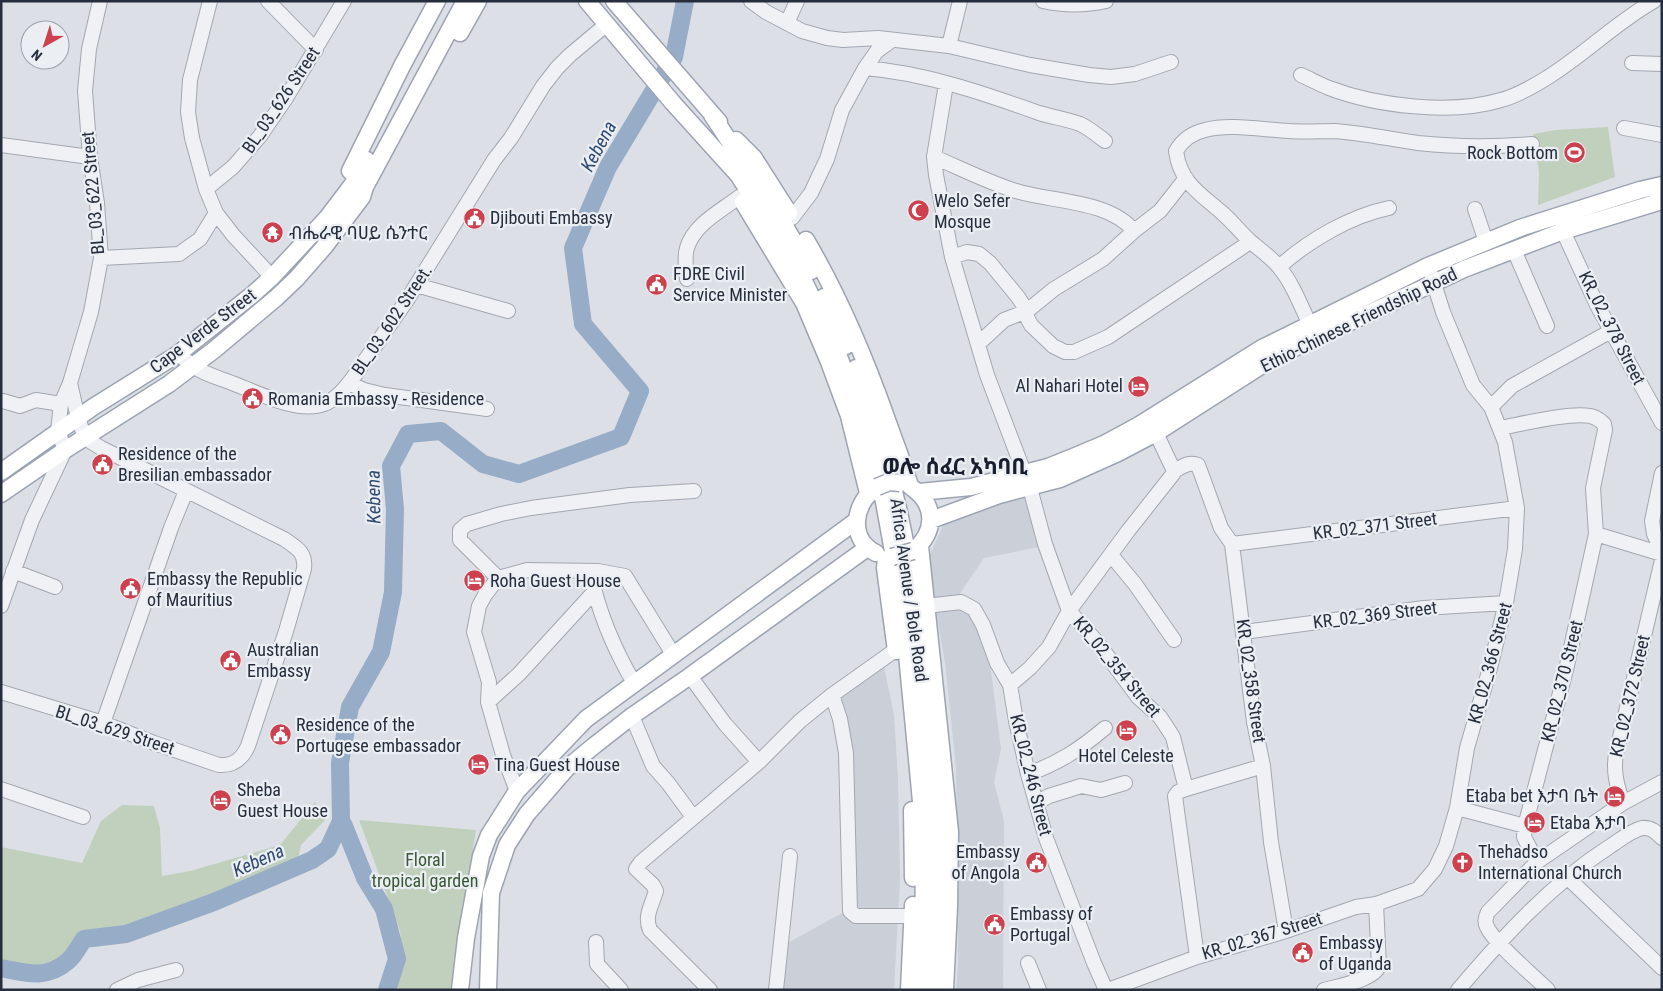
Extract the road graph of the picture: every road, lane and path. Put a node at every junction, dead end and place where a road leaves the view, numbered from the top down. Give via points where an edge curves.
1 (100, 1) edge
2 (210, 1) edge
3 (268, 1) edge
4 (344, 1) edge
5 (437, 1) edge
6 (453, 1) edge
7 (465, 1) edge
8 (478, 1) edge
9 (587, 1) edge
10 (614, 1) edge
11 (751, 1) edge
12 (797, 1) edge
13 (960, 1) edge
14 (1043, 1) edge
15 (1106, 1) edge
16 (1654, 1) edge
17 (787, 23) junction
18 (607, 24) junction
19 (892, 40) junction
20 (949, 46) junction
21 (316, 50) junction
22 (1171, 62) dead end
23 (1632, 63) dead end
24 (1662, 64) edge
25 (865, 68) junction
26 (1301, 75) dead end
27 (946, 84) junction
28 (712, 115) junction
29 (1624, 128) dead end
30 (696, 129) junction
31 (1662, 135) edge
32 (1105, 141) dead end
33 (1532, 144) dead end
34 (1, 145) edge
35 (377, 151) junction
36 (90, 157) junction
37 (934, 157) junction
38 (1186, 178) junction
39 (1662, 185) edge
40 (206, 189) junction
41 (739, 196) junction
42 (362, 197) junction
43 (342, 198) junction
44 (1662, 201) edge
45 (1388, 208) dead end
46 (1475, 209) dead end
47 (216, 213) junction
48 (792, 218) junction
49 (1134, 230) junction
50 (1563, 231) junction
51 (1250, 242) junction
52 (1486, 242) junction
53 (1514, 250) junction
54 (952, 257) junction
55 (101, 258) junction
56 (1428, 266) junction
57 (1279, 267) junction
58 (272, 277) junction
59 (688, 279) dead end
60 (1434, 282) junction
61 (416, 285) junction
62 (508, 311) dead end
63 (1027, 311) junction
64 (1310, 325) junction
65 (1547, 326) dead end
66 (1611, 331) junction
67 (978, 344) junction
68 (178, 354) junction
69 (194, 367) junction
70 (349, 383) junction
71 (70, 384) junction
72 (3, 401) dead end
73 (61, 404) junction
74 (1490, 407) junction
75 (487, 409) dead end
76 (78, 418) junction
77 (1662, 423) edge
78 (1500, 428) junction
79 (58, 431) junction
80 (1156, 433) junction
81 (85, 438) junction
82 (65, 450) junction
83 (1174, 471) junction
84 (1, 472) edge
85 (1662, 473) edge
86 (1027, 480) junction
87 (918, 485) junction
88 (873, 490) junction
89 (186, 491) junction
90 (694, 491) dead end
91 (1, 494) edge
92 (1517, 508) junction
93 (947, 514) junction
94 (931, 520) junction
95 (856, 521) junction
96 (1596, 534) junction
97 (1232, 544) junction
98 (867, 548) junction
99 (1662, 552) edge
100 (918, 554) junction
101 (1111, 555) junction
102 (889, 557) junction
103 (1662, 560) edge
104 (13, 572) junction
105 (590, 572) junction
106 (498, 578) junction
107 (55, 587) dead end
108 (594, 592) junction
109 (1506, 603) junction
110 (1, 606) edge
111 (926, 606) junction
112 (1069, 612) junction
113 (1244, 632) junction
114 (1174, 640) dead end
115 (895, 648) junction
116 (673, 654) junction
117 (690, 676) junction
118 (634, 683) junction
119 (1010, 685) junction
120 (1, 692) edge
121 (832, 695) junction
122 (488, 702) junction
123 (632, 716) junction
124 (103, 723) junction
125 (1105, 728) dead end
126 (759, 762) junction
127 (1262, 766) junction
128 (1028, 774) junction
129 (1125, 782) dead end
130 (1662, 782) edge
131 (1, 789) edge
132 (1186, 789) junction
133 (517, 791) junction
134 (1036, 803) junction
135 (1623, 803) junction
136 (1457, 808) junction
137 (83, 817) dead end
138 (693, 817) junction
139 (1525, 826) junction
140 (1662, 838) edge
141 (790, 856) dead end
142 (1537, 862) junction
143 (1567, 877) junction
144 (1418, 889) joint
145 (1376, 904) junction
146 (913, 916) junction
147 (1286, 931) junction
148 (596, 942) dead end
149 (1499, 942) junction
150 (1197, 957) junction
151 (1028, 963) dead end
152 (1662, 968) edge
153 (176, 970) dead end
154 (117, 990) edge
155 (460, 990) edge
156 (488, 990) edge
157 (621, 990) edge
158 (710, 990) edge
159 (776, 990) edge
160 (909, 990) edge
161 (923, 990) edge
162 (933, 990) edge
163 (945, 990) edge
164 (1039, 990) edge
165 (1107, 990) edge
166 (1324, 990) edge
167 (1458, 990) edge
168 (1548, 990) edge

1 - 36 street, BL_03_622 Street via 86,71
2 - 40 street via 194,60 188,112
3 - 21 street
4 - 21 street, BL_03_626 Street
5 - 43 main road via 360,148
6 - 35 main road
7 - 35 main road
8 - 42 main road via 380,180
9 - 18 main road, Africa Avenue / Bole Road
10 - 28 main road, Africa Avenue / Bole Road
11 - 17 street
12 - 17 street
13 - 20 street
14 - 15 street via 1085,6
16 - 26 street via 1546,78 1502,100 1452,107 1389,103 1329,88
17 - 19 street via 827,38
18 - 30 main road, Africa Avenue / Bole Road
18 - 61 street, BL_03_602 Street. via 556,68
19 - 20 street
19 - 25 street via 877,51
20 - 22 street via 1030,65 1111,77 1135,74
21 - 40 street, BL_03_626 Street via 260,136 233,167
23 - 24 street
25 - 27 street via 931,78
25 - 48 street via 842,110 827,159 811,193
27 - 32 street via 978,91 1079,124
27 - 37 street, KR_02_354 Street
28 - 48 main road, Africa Avenue / Bole Road via 754,158
28 - 162 main road, Africa Avenue / Bole Road via 799,248 824,296 871,408 889,468 908,555 929,736 937,870
29 - 31 street
30 - 41 main road, Africa Avenue / Bole Road
30 - 161 main road, Africa Avenue / Bole Road via 739,176 800,275 835,346 873,455 899,584 917,753 924,833
33 - 38 street via 1461,146 1336,131 1242,127 1207,129 1188,136 1176,151 1180,170
34 - 36 street
35 - 42 main road, Cape Verde Street
35 - 43 main road, Cape Verde Street
36 - 55 street, BL_03_622 Street
37 - 49 street via 1014,191 1085,205 1112,214
37 - 54 street, KR_02_354 Street
38 - 49 street via 1160,211
38 - 51 street via 1195,191
39 - 52 main road, Ethio-Chinese Friendship Road via 1520,228
40 - 47 street
41 - 59 street via 702,225 691,238 685,260
41 - 88 main road, Africa Avenue / Bole Road via 804,303 849,416
42 - 69 main road, Cape Verde Street via 325,246 283,291
43 - 58 main road, Cape Verde Street via 312,236
44 - 50 main road, Ethio-Chinese Friendship Road
45 - 57 street via 1354,219 1309,243
46 - 52 street
47 - 55 street via 200,239 179,254
47 - 58 street
48 - 87 main road, Africa Avenue / Bole Road via 845,311
49 - 63 street via 1103,259 1054,289
50 - 53 main road, Ethio-Chinese Friendship Road
50 - 66 street, KR_02_378 Street
51 - 57 street
51 - 63 street via 1108,337 1074,352 1064,352 1052,346 1032,325
52 - 56 main road, Ethio-Chinese Friendship Road
53 - 60 main road, Ethio-Chinese Friendship Road
53 - 65 street
54 - 63 street via 968,252 978,254 990,263
54 - 67 street, KR_02_354 Street
55 - 71 street, BL_03_622 Street via 91,312
56 - 60 street, KR_02_366 Street
56 - 64 main road, Ethio-Chinese Friendship Road
57 - 64 street
58 - 68 main road, Cape Verde Street
60 - 74 street, KR_02_366 Street via 1473,385
60 - 80 main road, Ethio-Chinese Friendship Road via 1274,358
61 - 62 street
61 - 70 street, BL_03_602 Street.
63 - 67 street via 1004,320
64 - 86 main road, Ethio-Chinese Friendship Road via 1262,348 1139,425
66 - 74 street via 1512,386
66 - 77 street, KR_02_378 Street
67 - 86 street, KR_02_354 Street
68 - 69 street, BL_03_602 Street.
68 - 76 main road, Cape Verde Street
69 - 70 street, BL_03_602 Street. via 276,400 303,406 324,404
69 - 81 main road, Cape Verde Street
70 - 75 street via 385,395
71 - 73 street, BL_03_622 Street
71 - 76 street
72 - 73 street via 20,406 36,400
73 - 79 street, BL_03_622 Street
74 - 78 street, KR_02_366 Street
76 - 79 main road, Cape Verde Street
76 - 81 street
78 - 92 street, KR_02_366 Street
78 - 96 street, KR_02_370 Street via 1574,415 1597,418 1604,424 1594,488
79 - 82 street
79 - 84 main road, Cape Verde Street
80 - 83 street
80 - 86 main road, Ethio-Chinese Friendship Road via 1060,479
81 - 82 main road, Cape Verde Street
81 - 89 street
82 - 91 main road, Cape Verde Street
82 - 104 street via 32,520
83 - 97 street, KR_02_358 Street via 1188,464 1198,465 1221,528
83 - 101 street
85 - 99 street via 1652,522
86 - 87 main road, Ethio-Chinese Friendship Road via 971,487
86 - 93 main road, Ethio-Chinese Friendship Road via 999,496
86 - 112 street, KR_02_354 Street via 1044,544
87 - 88 main road, bridge via 889,482
87 - 94 main road
88 - 95 main road via 860,504
89 - 124 street
89 - 124 street, BL_03_629 Street via 284,539 305,559 248,746 244,755 228,765 220,765
90 - 106 street via 630,495 531,508 467,524 460,530 460,540
92 - 97 street, KR_02_371 Street
92 - 109 street, KR_02_366 Street via 1515,549
93 - 94 main road, Ethio-Chinese Friendship Road
93 - 100 main road via 937,524 923,552
94 - 100 main road
95 - 98 main road
95 - 116 main road
96 - 99 street
96 - 139 street, KR_02_370 Street via 1566,670
97 - 113 street, KR_02_358 Street
98 - 102 main road
98 - 117 main road
100 - 102 main road, bridge
100 - 111 main road, Africa Avenue / Bole Road
101 - 112 street
101 - 114 street
102 - 115 main road, Africa Avenue / Bole Road via 885,568
103 - 135 street, KR_02_372 Street via 1614,766
104 - 107 street
104 - 110 street
105 - 106 street via 527,570
105 - 108 street
105 - 116 street via 618,574 628,579
106 - 122 street via 479,606 474,632 489,682
108 - 118 street via 620,660
108 - 122 street via 519,674
109 - 113 street, KR_02_369 Street via 1424,608
109 - 136 street, KR_02_366 Street via 1467,748
111 - 119 street, KR_02_246 Street via 957,601 972,606 983,625 997,664
111 - 163 main road, Africa Avenue / Bole Road via 950,832
112 - 119 street via 1049,647
112 - 132 street, KR_02_354 Street via 1097,642 1138,697 1166,726 1173,737
113 - 127 street, KR_02_358 Street
115 - 121 street
115 - 146 main road, Africa Avenue / Bole Road via 909,768
116 - 118 main road
117 - 123 main road
117 - 126 street via 725,724
118 - 133 main road via 586,719
119 - 128 street, KR_02_246 Street
120 - 124 street, BL_03_629 Street
121 - 126 street
121 - 146 street via 846,753 850,911 856,916
122 - 133 street
123 - 138 street via 653,766
123 - 156 main road via 567,768 527,814 507,845 491,893
125 - 128 street via 1050,767
126 - 138 street
127 - 132 street
127 - 147 street, KR_02_358 Street
128 - 134 street, KR_02_246 Street
129 - 134 street via 1101,790 1081,786
130 - 135 street
131 - 137 street
132 - 150 street via 1178,792 1174,799
133 - 155 main road via 489,835 480,856
134 - 165 street, KR_02_246 Street via 1053,860
135 - 142 street
136 - 139 street
136 - 144 street, KR_02_366 Street via 1446,846 1435,869
138 - 158 street via 636,869 656,891 647,917 650,930
139 - 142 street via 1524,837
140 - 143 street via 1649,828 1641,828
141 - 159 street
142 - 149 street via 1488,912 1485,919 1487,927
143 - 149 street
143 - 152 street
144 - 145 street, KR_02_367 Street
145 - 147 street, KR_02_367 Street via 1356,907
145 - 166 street via 1378,971
146 - 160 main road, Africa Avenue / Bole Road
147 - 150 street, KR_02_367 Street
148 - 157 street via 597,964
149 - 167 street
149 - 168 street
150 - 165 street, KR_02_367 Street
151 - 164 street
153 - 154 street via 138,980

